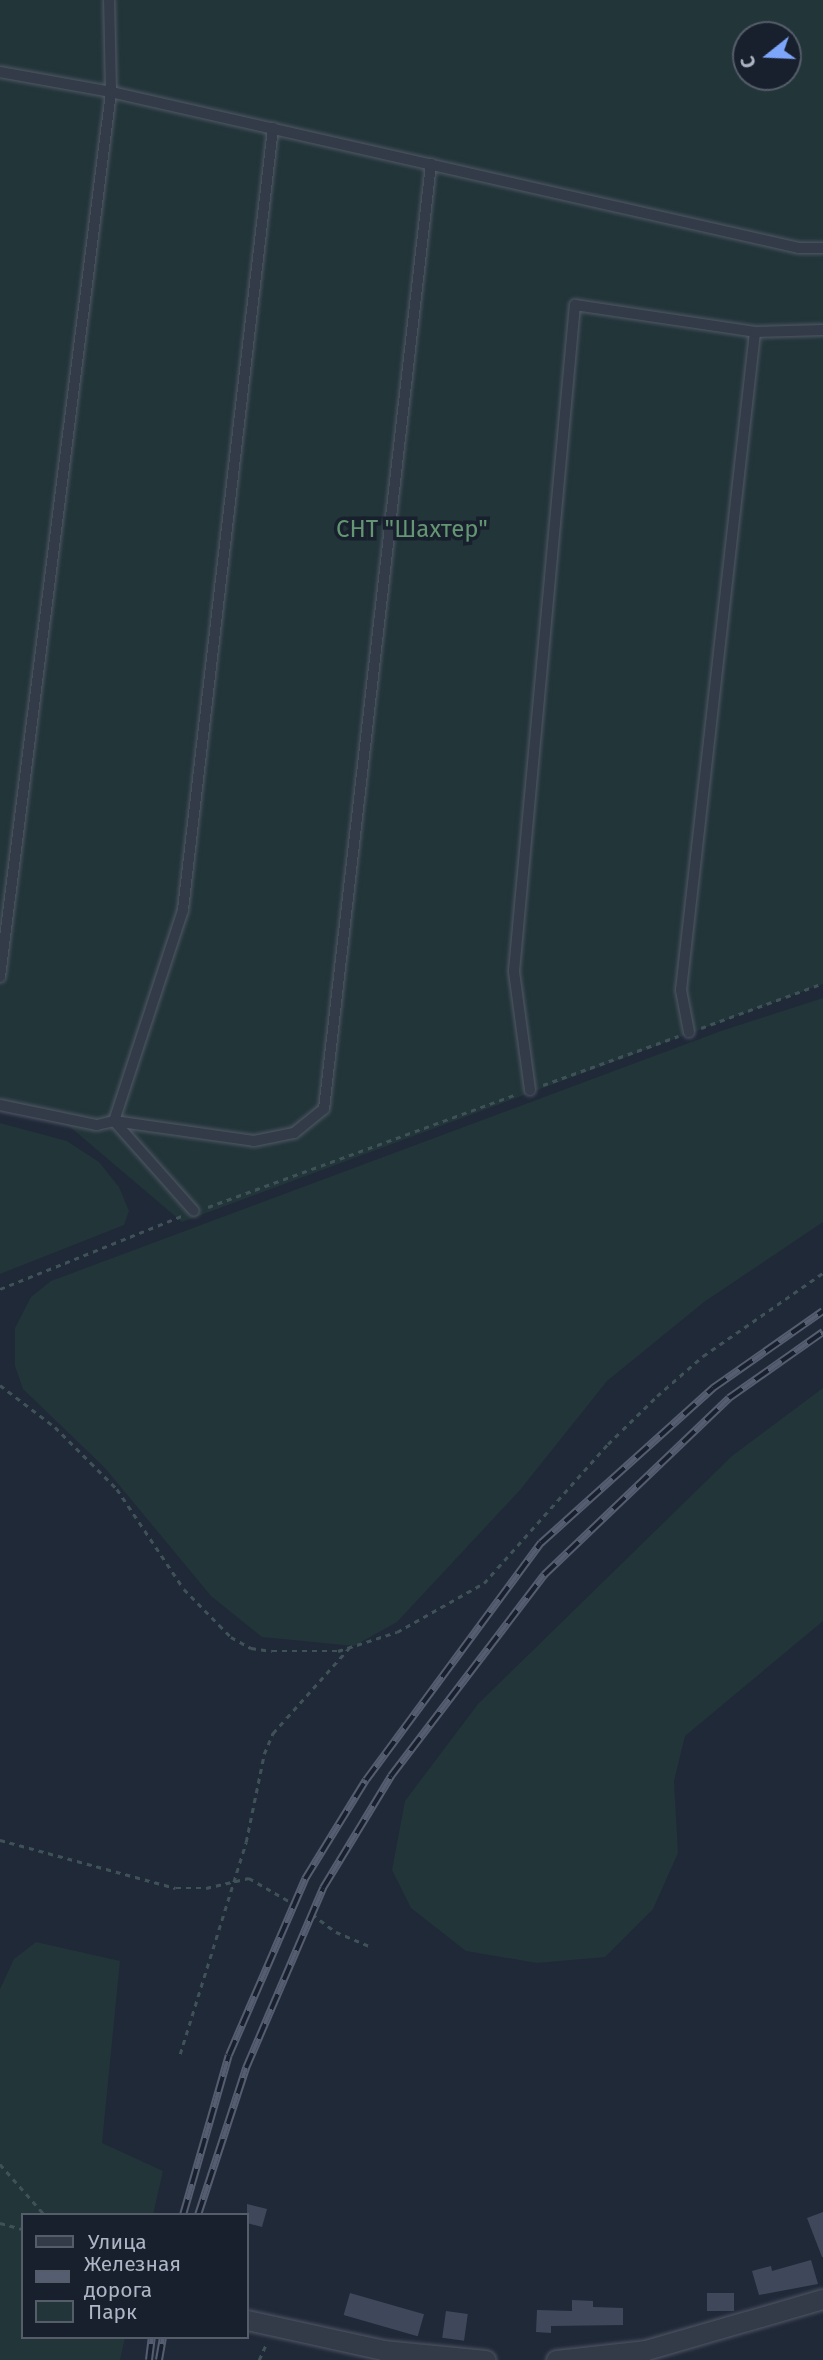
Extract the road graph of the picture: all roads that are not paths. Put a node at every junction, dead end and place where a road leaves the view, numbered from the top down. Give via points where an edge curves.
1 (109, 0) edge
2 (0, 72) edge
3 (111, 92) junction
4 (273, 128) junction
5 (431, 164) junction
6 (823, 248) edge
7 (823, 330) edge
8 (755, 332) junction
9 (3, 935) edge
10 (0, 977) edge
11 (690, 1032) road end
12 (530, 1090) road end
13 (0, 1105) edge
14 (114, 1121) junction
15 (194, 1212) road end
16 (823, 2300) edge
17 (248, 2320) edge
18 (486, 2360) edge
19 (556, 2360) edge

1 - 3 lane
2 - 3 lane
3 - 4 lane
3 - 9 lane
4 - 5 lane
4 - 14 lane via 183,910
5 - 6 lane via 799,248
5 - 14 lane via 324,1109 294,1133 254,1141
7 - 8 lane
8 - 11 lane via 681,990
8 - 12 lane via 575,304 514,971
9 - 10 lane
13 - 14 lane via 97,1125
14 - 15 lane
16 - 19 street via 646,2350
17 - 18 street via 383,2350

